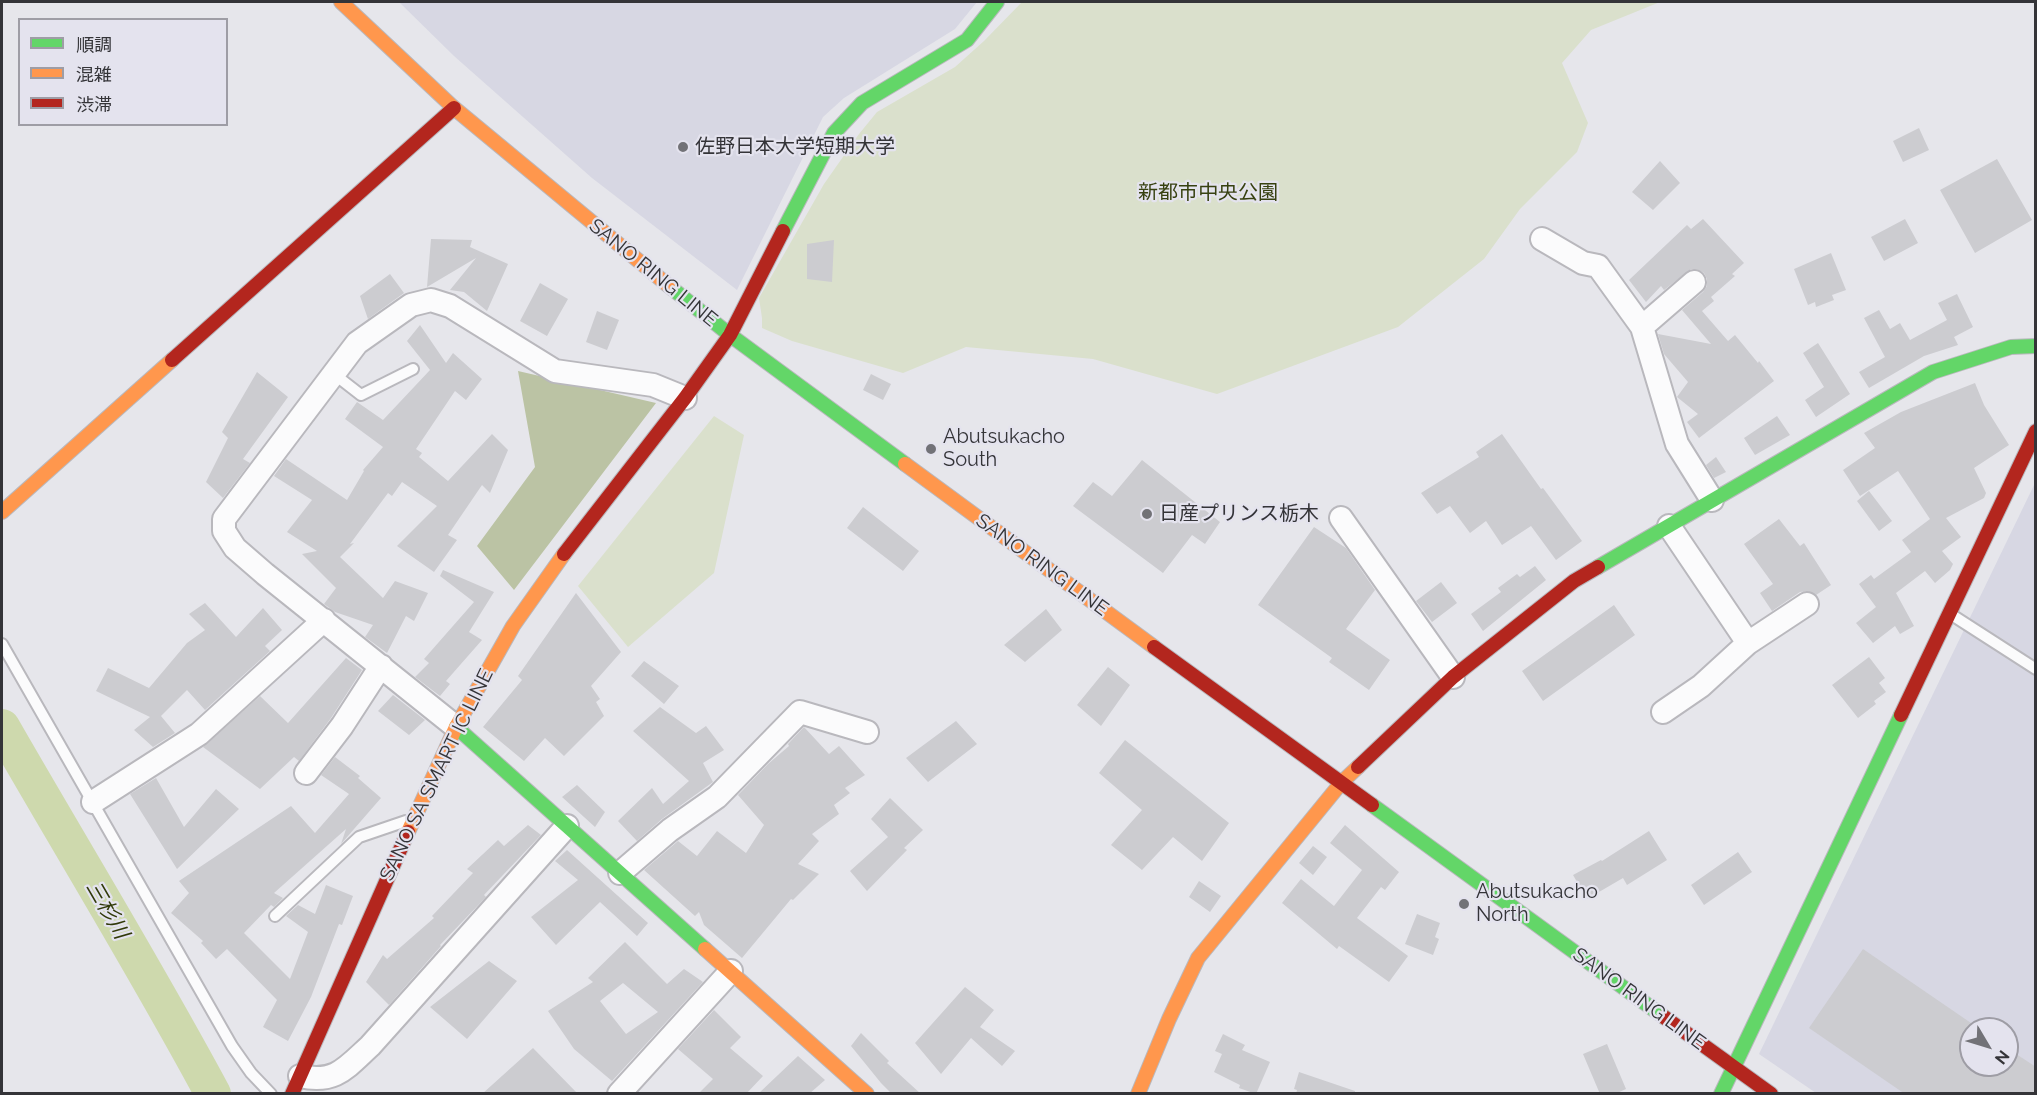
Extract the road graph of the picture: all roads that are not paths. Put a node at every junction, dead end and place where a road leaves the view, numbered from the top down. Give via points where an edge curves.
1 (341, 2) edge
2 (997, 2) edge
3 (454, 108) junction
4 (1542, 239) dead end
5 (1694, 282) dead end
6 (1642, 327) junction
7 (730, 335) junction
8 (2036, 346) edge
9 (414, 369) dead end
10 (334, 374) junction
11 (685, 398) junction
12 (2036, 431) edge
13 (1712, 500) junction
14 (2, 512) edge
15 (1341, 518) dead end
16 (1669, 526) junction
17 (1807, 604) dead end
18 (1948, 613) junction
19 (324, 620) junction
20 (1748, 643) junction
21 (2, 644) edge
22 (381, 666) junction
23 (2036, 669) edge
24 (1452, 677) junction
25 (1663, 711) dead end
26 (456, 727) junction
27 (867, 732) dead end
28 (306, 773) dead end
29 (1342, 782) junction
30 (93, 802) junction
31 (413, 818) junction
32 (567, 826) junction
33 (620, 873) junction
34 (275, 916) dead end
35 (731, 971) junction
36 (1733, 1067) junction
37 (296, 1085) edge
38 (862, 1092) edge
39 (271, 1094) edge
40 (618, 1094) edge
41 (1138, 1094) edge
42 (1721, 1094) edge
43 (1771, 1094) edge

1 - 3 street, SANO RING LINE
2 - 7 street, SANO SA SMART IC LINE via 967,40 862,103 834,133
3 - 7 street, SANO RING LINE
3 - 14 street
4 - 6 street via 1583,263 1598,266
5 - 6 street
6 - 13 street via 1677,444
7 - 11 street, SANO SA SMART IC LINE
7 - 29 street, SANO RING LINE
8 - 13 street via 2011,347 1933,372
9 - 10 lane via 361,395
10 - 11 street via 357,344 411,305 431,300 450,306 555,371 653,385
10 - 19 street via 224,519 224,531 235,548
11 - 26 street, SANO SA SMART IC LINE via 532,598
12 - 18 street
13 - 16 street
15 - 24 street
16 - 20 street
16 - 24 street via 1574,581
17 - 20 street
18 - 23 lane
18 - 36 street
19 - 22 street
19 - 30 street via 199,734
20 - 25 street via 1701,686
21 - 30 lane
22 - 26 street
22 - 28 street
24 - 29 street
26 - 31 street, SANO SA SMART IC LINE
26 - 32 street
27 - 33 street via 800,712 717,797 670,830
29 - 36 street, SANO RING LINE
29 - 41 street via 1198,958
30 - 39 lane via 232,1046
31 - 34 lane via 359,837
31 - 37 street, SANO SA SMART IC LINE
32 - 33 street
32 - 37 street via 370,1046 331,1078
33 - 35 street
35 - 38 street
35 - 40 street
36 - 42 street
36 - 43 street, SANO RING LINE

